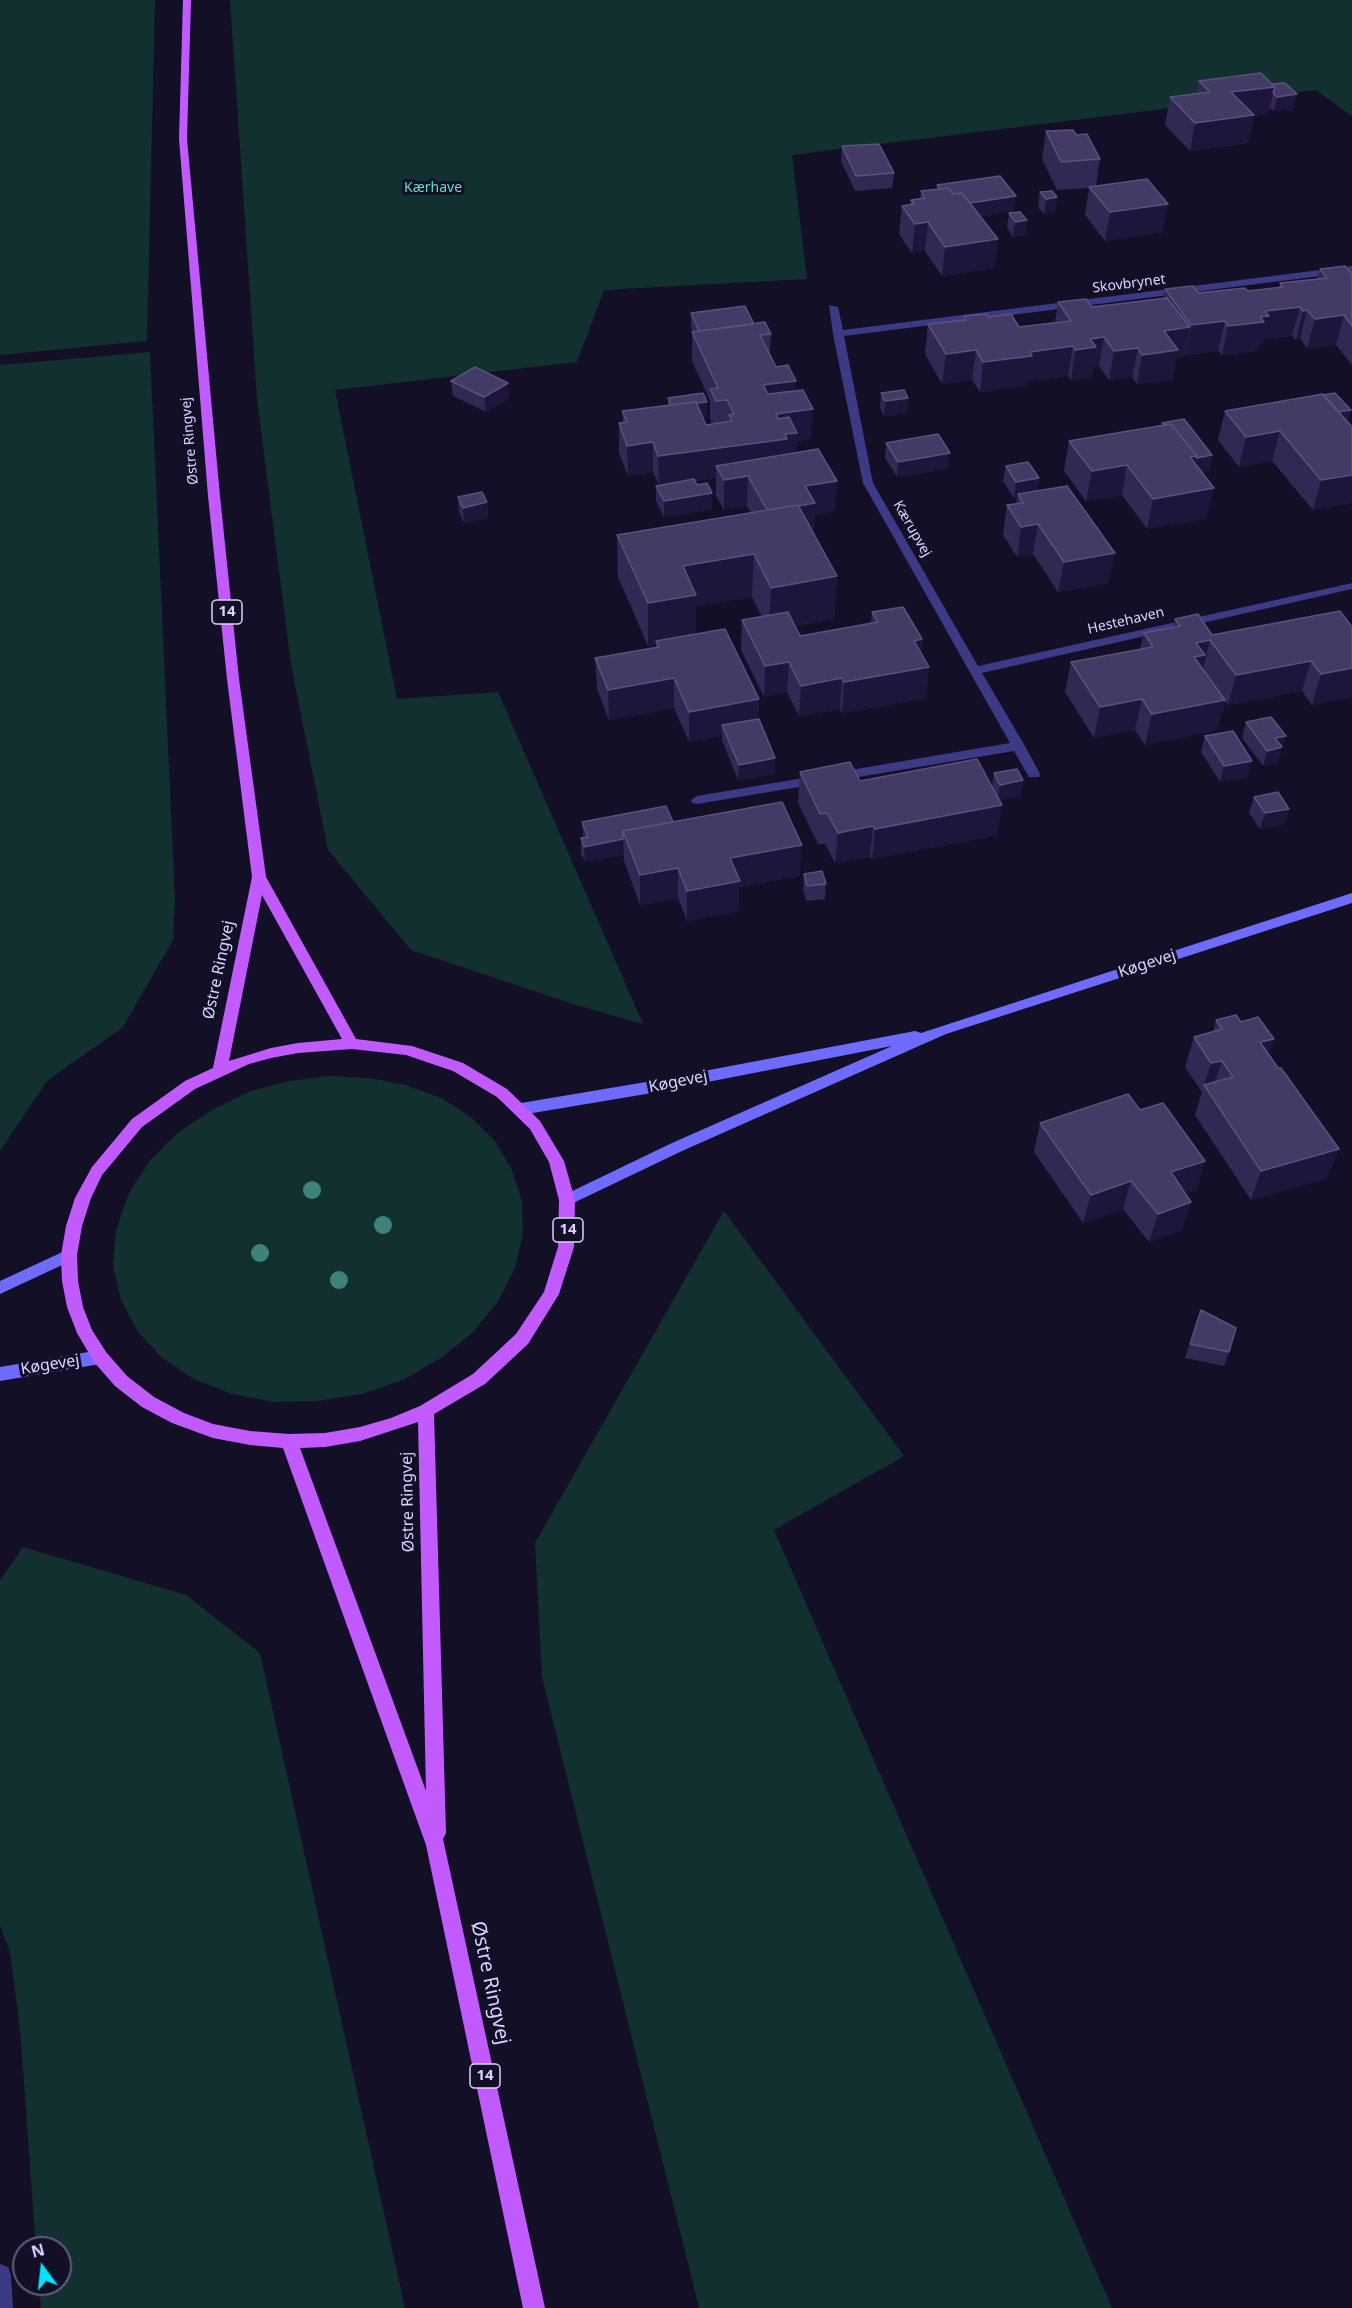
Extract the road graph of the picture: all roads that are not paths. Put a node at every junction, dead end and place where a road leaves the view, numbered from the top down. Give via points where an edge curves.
1 (187, 0) edge
2 (1352, 269) edge
3 (833, 307) dead end
4 (837, 334) junction
5 (1352, 586) edge
6 (977, 670) junction
7 (1019, 746) junction
8 (1034, 774) dead end
9 (697, 800) dead end
10 (259, 877) junction
11 (1352, 898) edge
12 (941, 1030) junction
13 (352, 1044) junction
14 (220, 1070) junction
15 (521, 1109) junction
16 (567, 1200) junction
17 (69, 1255) junction
18 (0, 1288) edge
19 (100, 1357) junction
20 (0, 1374) edge
21 (426, 1411) junction
22 (289, 1441) junction
23 (436, 1845) junction
24 (0, 2275) edge
25 (2, 2308) edge
26 (534, 2308) edge

1 - 10 main road, Østre Ringvej / 14 via 183,139 214,496
2 - 4 street, Skovbrynet
3 - 4 street, Kærupvej
4 - 6 street, Kærupvej via 868,483
5 - 6 street, Hestehaven
6 - 7 street, Kærupvej
7 - 8 street, Kærupvej
7 - 9 street
10 - 13 main road, Østre Ringvej / 14
10 - 14 main road, Østre Ringvej / 14
11 - 12 main road, Køgevej
12 - 15 main road, Køgevej
12 - 16 main road, Køgevej
13 - 14 main road, 14 via 280,1051
13 - 15 main road, 14 via 407,1050 458,1066 481,1078
14 - 17 main road, 14 via 162,1103 115,1146 83,1198
15 - 16 main road, 14 via 547,1142
16 - 21 main road, 14 via 568,1224 561,1270 538,1318 522,1340 487,1373
17 - 18 main road
17 - 19 main road, 14 via 75,1307
19 - 20 main road, Køgevej
19 - 22 main road, 14 via 121,1381 178,1418 213,1431
21 - 22 main road, 14 via 360,1434
21 - 23 main road, Østre Ringvej / 14
22 - 23 main road, Østre Ringvej / 14
23 - 26 main road, Østre Ringvej / 14
24 - 25 street

